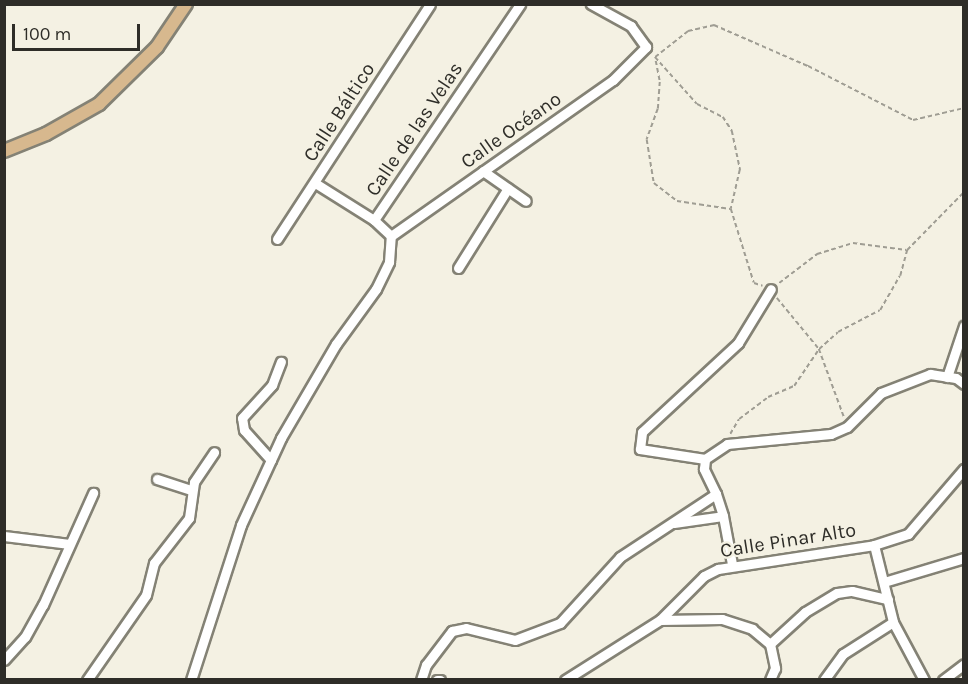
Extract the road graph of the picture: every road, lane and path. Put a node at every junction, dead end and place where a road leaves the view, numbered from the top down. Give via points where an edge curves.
1 (186, 4) edge
2 (430, 4) edge
3 (520, 4) edge
4 (591, 4) edge
5 (646, 46) junction
6 (655, 57) junction
7 (963, 108) edge
8 (4, 151) edge
9 (483, 171) junction
10 (315, 183) junction
11 (508, 188) junction
12 (963, 192) edge
13 (526, 201) dead end
14 (731, 209) junction
15 (374, 220) junction
16 (391, 236) junction
17 (277, 239) dead end
18 (907, 250) junction
19 (458, 268) dead end
20 (771, 289) junction
21 (963, 326) edge
22 (819, 349) junction
23 (281, 362) dead end
24 (947, 377) junction
25 (963, 384) edge
26 (847, 427) junction
27 (730, 434) dead end
28 (214, 452) dead end
29 (705, 459) junction
30 (271, 460) junction
31 (963, 469) edge
32 (157, 479) dead end
33 (191, 490) junction
34 (93, 493) dead end
35 (716, 494) junction
36 (723, 516) junction
37 (669, 524) junction
38 (4, 536) edge
39 (70, 544) junction
40 (874, 545) junction
41 (963, 558) edge
42 (732, 564) junction
43 (884, 582) junction
44 (888, 599) junction
45 (660, 620) junction
46 (893, 622) junction
47 (770, 644) junction
48 (4, 660) edge
49 (963, 664) edge
50 (87, 680) edge
51 (191, 680) edge
52 (421, 680) edge
53 (565, 680) edge
54 (770, 680) edge
55 (824, 680) edge
56 (924, 680) edge
57 (943, 680) edge

1 - 8 main road via 157,46 99,104 46,134
2 - 10 street, Calle Báltico
3 - 15 street, Calle de las Velas
4 - 5 street via 631,26
5 - 6 path
5 - 9 street, Calle Océano via 613,80
6 - 7 path via 688,31 714,25 808,66 913,120
6 - 14 path via 697,104 723,117 732,131 740,170
6 - 14 path via 660,82 658,109 647,140 654,183 677,201
9 - 11 street
9 - 16 street, Calle Océano
10 - 15 street
10 - 17 street, Calle Báltico
11 - 13 street
11 - 19 street
12 - 18 path
14 - 20 path via 754,283
15 - 16 street, Calle de las Velas
16 - 30 street via 389,262 376,289 336,344
18 - 20 path via 853,243 817,254
18 - 22 path via 900,276 880,310 838,332
20 - 22 path via 789,317
20 - 29 street via 738,343 642,432 640,449
21 - 24 street
22 - 26 path
22 - 27 path via 794,386 768,397 739,418
23 - 30 street via 272,385 242,418 244,430
24 - 25 street
24 - 26 street via 930,374 881,393
26 - 29 street via 831,434 727,444
28 - 33 street via 199,470
29 - 35 street via 704,469
30 - 51 street via 241,525
31 - 40 street, Calle Pinar Alto via 915,530
32 - 33 street
33 - 50 street via 189,518 154,563 146,595
34 - 39 street
35 - 36 street
35 - 37 street
36 - 37 street
36 - 42 street
37 - 52 street via 620,557 560,623 515,640 466,628 452,631 426,665
38 - 39 street
39 - 48 street via 25,637
40 - 42 street, Calle Pinar Alto via 795,559
40 - 43 street
41 - 43 street
42 - 45 street, Calle Pinar Alto via 704,576
43 - 44 street
44 - 46 street
44 - 47 street via 852,591 837,593 805,612
45 - 47 street via 722,620 752,629
45 - 53 street, Calle Pinar Alto
46 - 55 street via 843,654
46 - 56 street
47 - 54 street via 775,668
49 - 57 street

